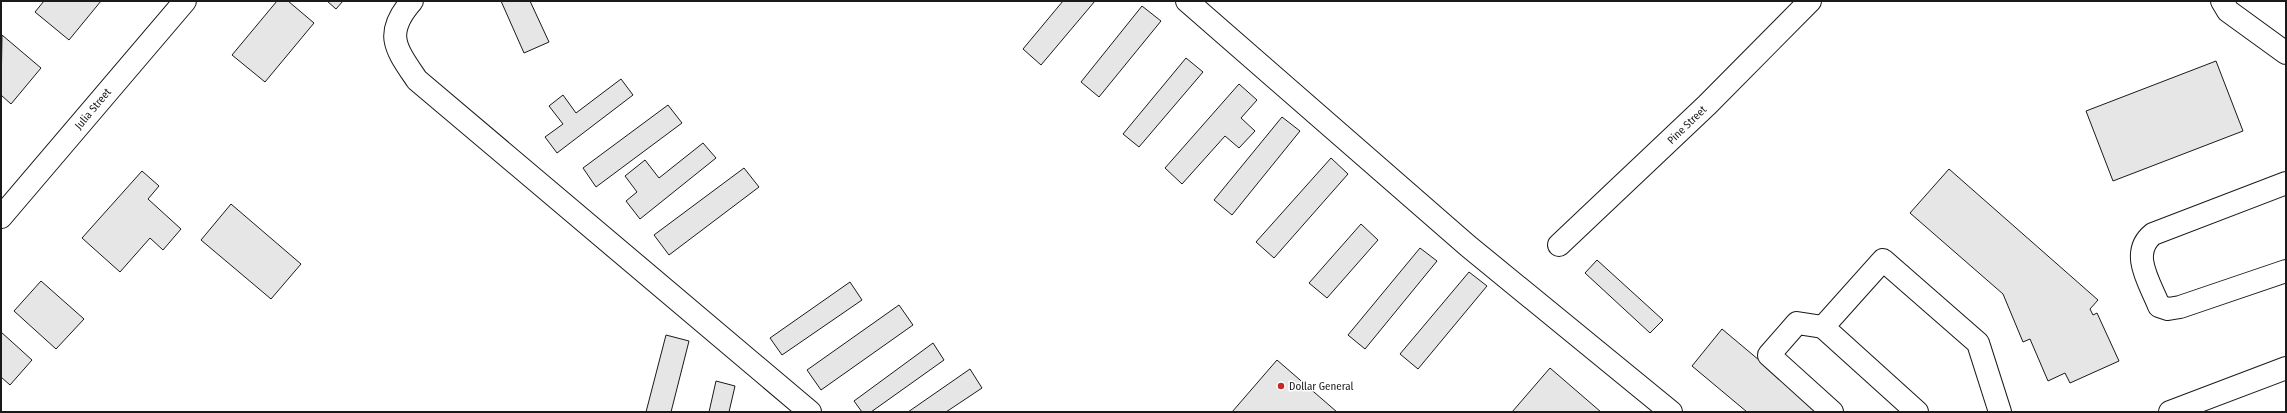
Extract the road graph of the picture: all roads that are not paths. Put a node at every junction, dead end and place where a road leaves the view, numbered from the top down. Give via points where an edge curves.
1 (185, 1) edge
2 (412, 1) edge
3 (1187, 1) edge
4 (1810, 1) edge
5 (2222, 1) edge
6 (2286, 53) edge
7 (2286, 183) edge
8 (1, 216) edge
9 (1559, 244) dead end
10 (2286, 271) edge
11 (1823, 327) junction
12 (2286, 368) edge
13 (810, 412) edge
14 (1671, 412) edge
15 (1832, 412) edge
16 (1917, 412) edge
17 (2000, 412) edge
18 (2170, 412) edge

1 - 8 street, Julia Street
2 - 13 street via 403,11 394,32 398,52 417,80
3 - 14 street via 1468,246
4 - 9 street, Pine Street via 1707,105
5 - 6 street via 2228,11
7 - 10 street via 2153,234 2146,239 2140,260 2159,306 2168,309
11 - 15 street via 1798,323 1769,355
11 - 16 street
11 - 17 street via 1883,260 1978,343
12 - 18 street

